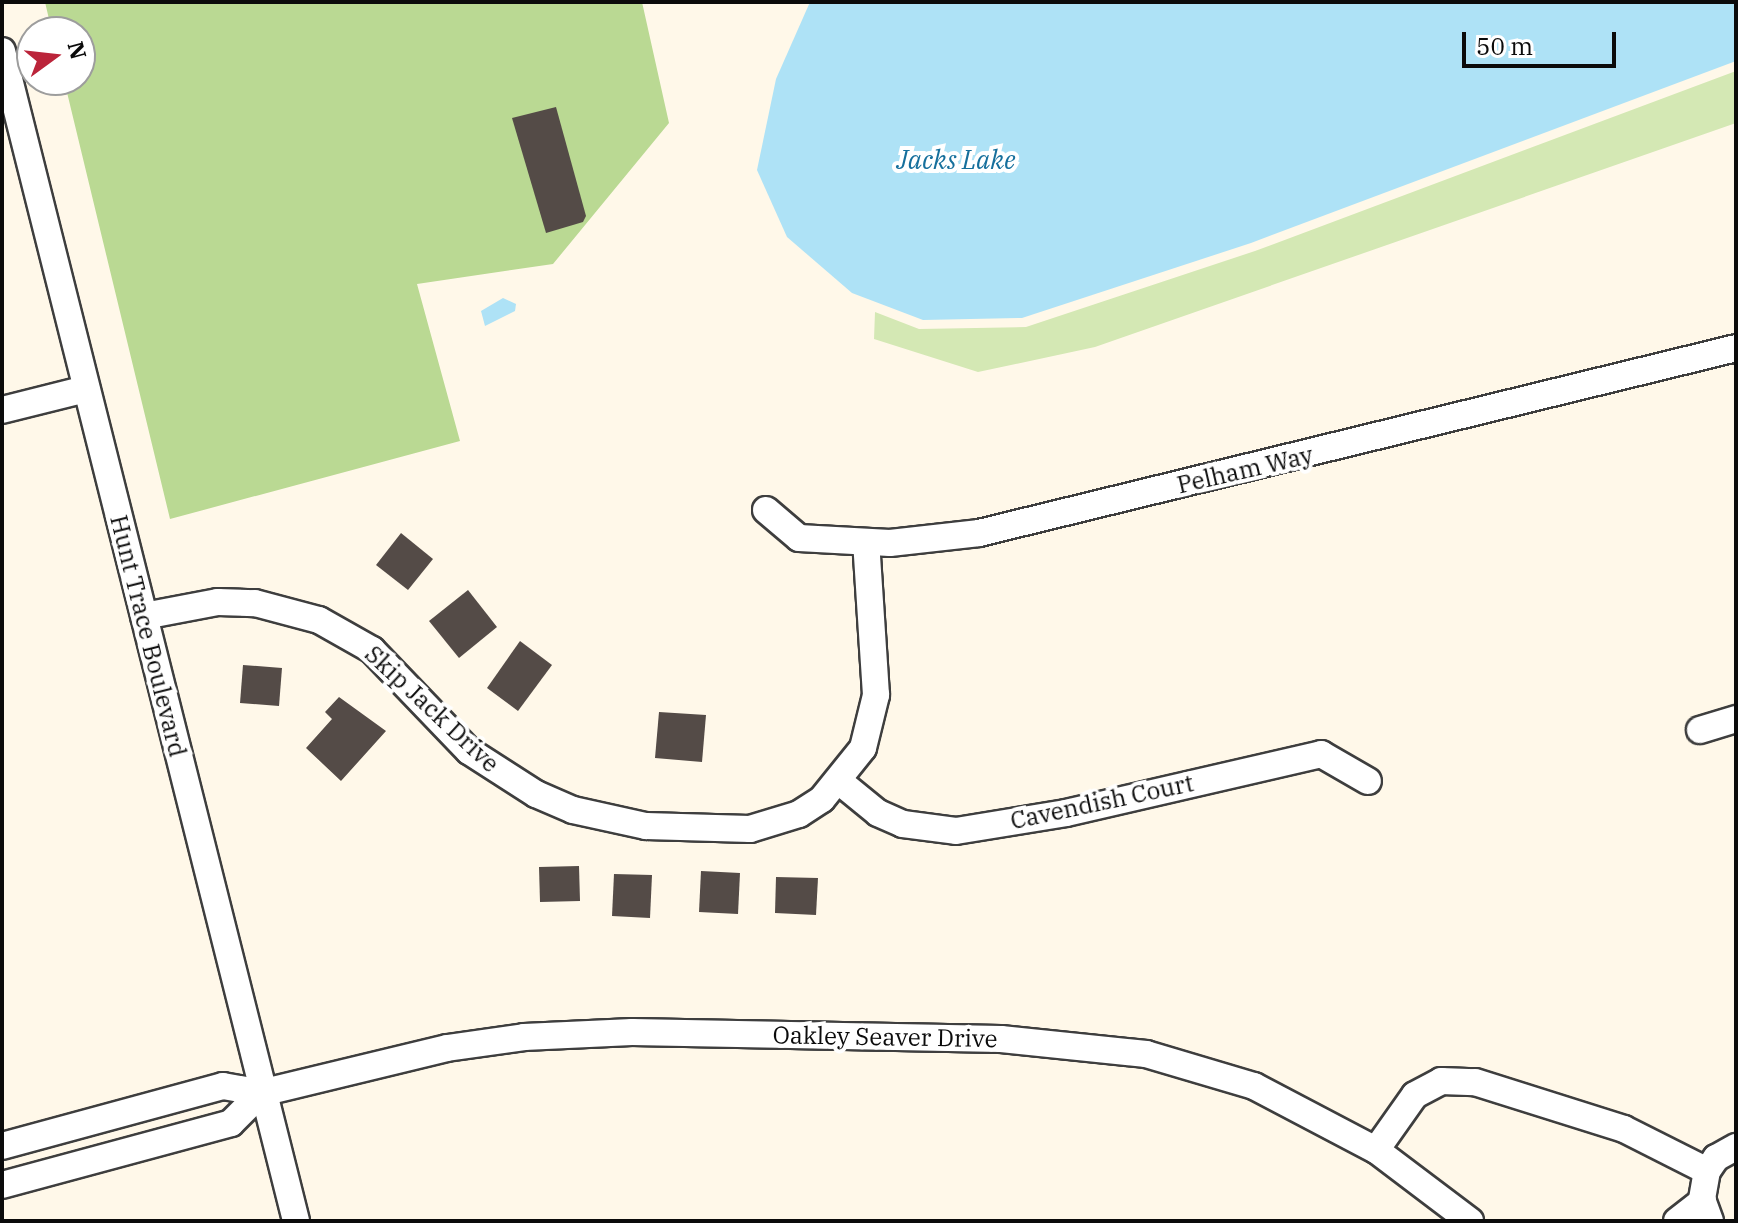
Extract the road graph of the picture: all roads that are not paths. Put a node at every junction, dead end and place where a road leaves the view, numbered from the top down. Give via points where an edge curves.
1 (2, 51) edge
2 (10, 117) edge
3 (1732, 349) edge
4 (86, 389) junction
5 (2, 410) edge
6 (766, 510) dead end
7 (866, 542) junction
8 (144, 616) junction
9 (1736, 719) edge
10 (1700, 730) dead end
11 (1368, 781) dead end
12 (840, 782) junction
13 (261, 1093) junction
14 (2, 1146) edge
15 (1736, 1147) edge
16 (1376, 1150) junction
17 (1707, 1171) junction
18 (2, 1185) edge
19 (1706, 1211) edge
20 (296, 1221) edge
21 (1470, 1221) edge
22 (1677, 1221) edge

1 - 2 street, Hunt Trace Boulevard
2 - 4 street, Hunt Trace Boulevard
3 - 7 street, Pelham Way via 979,533
4 - 5 street
4 - 8 street, Hunt Trace Boulevard
6 - 7 street, Pelham Way via 799,538
7 - 12 street, Skip Jack Drive via 876,695 863,748
8 - 12 street, Skip Jack Drive via 218,602 255,603 319,620 372,650 448,730 501,774 536,794 606,819 646,826 750,829 799,814
8 - 13 street, Hunt Trace Boulevard
9 - 10 street
11 - 12 street, Cavendish Court via 1321,754 1066,813 956,831 903,824 878,813
13 - 14 street, Oakley Seaver Drive via 223,1086
13 - 16 street, Oakley Seaver Drive via 447,1048 524,1037 632,1032 1001,1039 1099,1046 1208,1070 1324,1118
13 - 18 street via 231,1123
13 - 20 street, Hunt Trace Boulevard
15 - 17 street
16 - 17 street via 1415,1095 1441,1081 1475,1082 1624,1129
16 - 21 street, Oakley Seaver Drive
17 - 19 street
19 - 22 street

